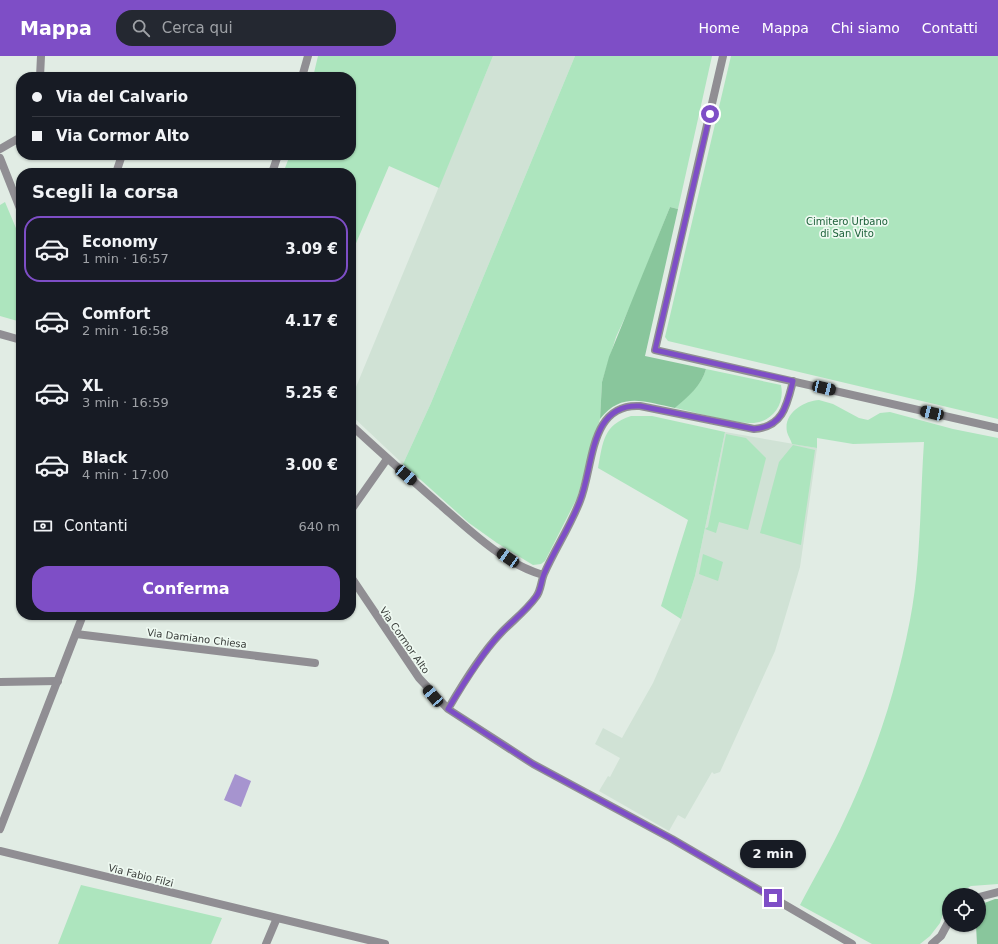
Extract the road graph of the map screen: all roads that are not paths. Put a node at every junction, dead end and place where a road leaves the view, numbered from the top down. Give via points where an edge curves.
1 (41, 56) edge
2 (308, 56) edge
3 (723, 56) edge
4 (40, 72) edge
5 (303, 72) edge
6 (16, 140) edge
7 (0, 149) edge
8 (0, 158) edge
9 (16, 198) edge
10 (0, 334) edge
11 (16, 339) edge
12 (793, 381) junction
13 (998, 428) edge
14 (356, 430) edge
15 (387, 458) junction
16 (356, 503) edge
17 (543, 575) junction
18 (356, 585) edge
19 (81, 620) edge
20 (76, 634) junction
21 (315, 662) dead end
22 (58, 681) junction
23 (0, 682) edge
24 (448, 709) junction
25 (0, 829) edge
26 (0, 851) edge
27 (998, 892) edge
28 (986, 895) edge
29 (277, 918) junction
30 (943, 932) edge
31 (266, 944) edge
32 (385, 944) edge
33 (852, 944) edge
34 (932, 944) edge

1 - 4 street
2 - 5 street
3 - 12 street via 655,350
6 - 7 street
8 - 9 street
10 - 11 street
12 - 13 street
12 - 17 street via 782,413 770,426 762,428 754,429 640,406 629,406 614,412 598,432 581,500
14 - 15 street
15 - 16 street
15 - 17 street via 490,546 517,564
17 - 24 street via 537,596 499,635
18 - 24 street, Via Cormor Alto via 414,672 433,696
19 - 20 street
20 - 21 street, Via Damiano Chiesa
20 - 22 street
22 - 23 street
22 - 25 street
24 - 33 street, Via Cormor Alto via 533,764 672,839
26 - 29 street, Via Fabio Filzi
27 - 28 street
29 - 31 street
29 - 32 street, Via Fabio Filzi
30 - 34 street

